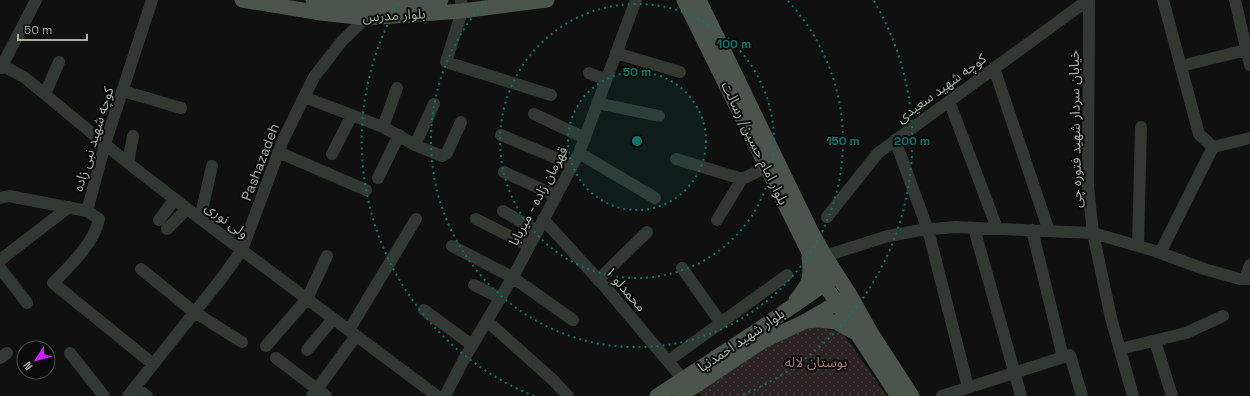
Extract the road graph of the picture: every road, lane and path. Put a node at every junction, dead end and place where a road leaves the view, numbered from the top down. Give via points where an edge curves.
1 (36, 0) edge
2 (152, 0) edge
3 (242, 0) edge
4 (313, 0) edge
5 (441, 0) edge
6 (547, 0) edge
7 (636, 0) edge
8 (684, 0) edge
9 (699, 0) edge
10 (1089, 0) edge
11 (1163, 0) edge
12 (1235, 0) edge
13 (461, 5) edge
14 (366, 18) junction
15 (1248, 49) edge
16 (616, 53) junction
17 (59, 62) dead end
18 (1250, 65) edge
19 (1181, 66) junction
20 (1, 68) edge
21 (994, 68) junction
22 (680, 72) dead end
23 (588, 73) dead end
24 (606, 80) junction
25 (397, 88) dead end
26 (123, 91) junction
27 (45, 94) junction
28 (551, 95) dead end
29 (304, 97) junction
30 (949, 101) junction
31 (598, 103) junction
32 (434, 104) dead end
33 (181, 108) dead end
34 (534, 114) dead end
35 (352, 115) junction
36 (659, 116) dead end
37 (461, 122) dead end
38 (383, 127) junction
39 (1141, 127) dead end
40 (399, 135) junction
41 (501, 135) dead end
42 (133, 136) dead end
43 (585, 138) junction
44 (1250, 138) edge
45 (895, 140) junction
46 (105, 144) junction
47 (415, 145) junction
48 (1213, 147) junction
49 (278, 152) junction
50 (579, 153) junction
51 (332, 154) dead end
52 (676, 159) dead end
53 (128, 163) junction
54 (573, 165) junction
55 (212, 166) dead end
56 (767, 167) junction
57 (504, 172) dead end
58 (378, 178) dead end
59 (742, 179) junction
60 (366, 190) dead end
61 (556, 196) junction
62 (4, 197) edge
63 (655, 198) dead end
64 (174, 199) junction
65 (69, 207) junction
66 (187, 209) junction
67 (502, 210) dead end
68 (87, 211) junction
69 (827, 217) dead end
70 (200, 219) junction
71 (416, 219) dead end
72 (476, 219) dead end
73 (543, 220) junction
74 (717, 220) dead end
75 (974, 228) junction
76 (997, 228) junction
77 (928, 230) junction
78 (1032, 230) junction
79 (537, 231) junction
80 (1050, 231) junction
81 (647, 232) dead end
82 (1093, 233) junction
83 (452, 246) dead end
84 (529, 246) junction
85 (1138, 246) junction
86 (242, 250) junction
87 (808, 253) junction
88 (1160, 253) junction
89 (327, 256) dead end
90 (825, 256) junction
91 (0, 260) edge
92 (1250, 265) edge
93 (0, 268) edge
94 (682, 268) dead end
95 (141, 269) dead end
96 (787, 275) dead end
97 (837, 276) junction
98 (512, 277) junction
99 (1247, 279) edge
100 (598, 280) junction
101 (474, 284) dead end
102 (825, 285) junction
103 (850, 295) junction
104 (500, 298) junction
105 (307, 299) junction
106 (27, 303) dead end
107 (837, 303) junction
108 (792, 306) junction
109 (424, 310) dead end
110 (194, 312) junction
111 (1223, 316) dead end
112 (333, 319) junction
113 (573, 320) dead end
114 (487, 321) junction
115 (804, 322) junction
116 (721, 323) junction
117 (353, 333) junction
118 (857, 334) junction
119 (1156, 341) junction
120 (242, 342) dead end
121 (472, 345) junction
122 (266, 346) dead end
123 (1120, 349) junction
124 (307, 350) dead end
125 (70, 353) dead end
126 (1063, 357) junction
127 (276, 358) dead end
128 (668, 361) junction
129 (153, 364) junction
130 (1014, 372) junction
131 (968, 387) junction
132 (132, 391) edge
133 (684, 391) edge
134 (318, 394) edge
135 (104, 396) edge
136 (147, 396) edge
137 (437, 396) edge
138 (445, 396) edge
139 (568, 396) edge
140 (657, 396) edge
141 (898, 396) edge
142 (912, 396) edge
143 (942, 396) edge
144 (1021, 396) edge
145 (1082, 396) edge
146 (1133, 396) edge
147 (1172, 396) edge

1 - 20 street
2 - 26 street, کوچه شهید نبی زاده
3 - 14 main road, بلوار مدرس
4 - 5 main road, بلوار مدرس via 364,4
6 - 13 main road, بلوار مدرس
7 - 16 street, قهرمان زاده - میربابا
8 - 56 main road, بلوار امام حسین/ رسالت
9 - 90 main road, بلوار امام حسین/ رسالت
10 - 21 street, کوچه شهید سعیدی
10 - 82 street, خیابان سردار شهید فتوره چی via 1088,187
11 - 19 street
12 - 15 street
13 - 14 main road, بلوار مدرس
13 - 28 street via 446,62
14 - 29 street, Pashazadeh via 342,41 314,77
15 - 18 street
15 - 19 street
16 - 22 street
16 - 24 street, قهرمان زاده - میربابا
17 - 27 street
19 - 48 street via 1199,134
20 - 27 street, ولی نوری via 7,68 24,77
21 - 30 street, کوچه شهید سعیدی
21 - 80 street
23 - 24 street
24 - 31 street, قهرمان زاده - میربابا
25 - 38 street
26 - 33 street
26 - 46 street, کوچه شهید نبی زاده
27 - 46 street, ولی نوری
29 - 35 street
29 - 49 street, Pashazadeh
30 - 45 street, کوچه شهید سعیدی
30 - 76 street
31 - 36 street
31 - 43 street, قهرمان زاده - میربابا
32 - 47 street
34 - 43 street
35 - 38 street
35 - 51 street
37 - 47 street via 444,155
38 - 40 street
39 - 85 street
40 - 47 street
40 - 58 street
41 - 54 street
42 - 53 street
43 - 50 street, قهرمان زاده - میربابا
44 - 48 street
45 - 69 street, کوچه شهید سعیدی via 878,153
45 - 77 street
46 - 53 street, ولی نوری
46 - 68 street, کوچه شهید نبی زاده
48 - 88 street
49 - 60 street
49 - 86 street, Pashazadeh
50 - 54 street, قهرمان زاده - میربابا
50 - 63 street
52 - 59 street
53 - 64 street, ولی نوری
54 - 61 street, قهرمان زاده - میربابا
55 - 70 street
56 - 59 street
56 - 87 main road, بلوار امام حسین/ رسالت
57 - 61 street
59 - 74 street
61 - 73 street, قهرمان زاده - میربابا
62 - 65 street, کوچه شهید نبی زاده
64 - 66 street, ولی نوری
64 - 66 street via 163,225
65 - 68 street, کوچه شهید نبی زاده
65 - 91 street
66 - 70 street, ولی نوری
67 - 79 street
68 - 129 street via 99,219 98,225 76,260 53,283
70 - 86 street, ولی نوری
71 - 117 street
72 - 84 street
73 - 79 street, قهرمان زاده - میربابا
73 - 100 street, محمدلو ۱
75 - 76 street
75 - 77 street
75 - 130 street
76 - 78 street
77 - 90 street via 888,236
77 - 131 street
78 - 80 street
78 - 126 street
79 - 84 street, قهرمان زاده - میربابا
80 - 82 street
81 - 100 street
82 - 85 street
82 - 123 street, خیابان سردار شهید فتوره چی
83 - 98 street
84 - 98 street, قهرمان زاده - میربابا
85 - 88 street
86 - 105 street, ولی نوری
86 - 110 street, Pashazadeh
87 - 102 main road, بلوار امام حسین/ رسالت
87 - 108 main road via 811,273 805,288
88 - 99 street via 1204,269
89 - 105 street
90 - 97 main road, بلوار امام حسین/ رسالت
92 - 99 street
93 - 106 street
94 - 116 street
95 - 110 street
96 - 116 street
97 - 102 main road, بلوار شهید احمدنیا
97 - 103 main road, بلوار امام حسین/ رسالت
98 - 104 street, قهرمان زاده - میربابا
98 - 113 street
100 - 128 street, محمدلو ۱
101 - 104 street
102 - 107 main road, بلوار امام حسین/ رسالت
102 - 108 main road, بلوار شهید احمدنیا
103 - 107 main road, بلوار شهید احمدنیا
103 - 142 main road, بلوار امام حسین/ رسالت
104 - 114 street, قهرمان زاده - میربابا
105 - 112 street, ولی نوری
105 - 122 street
107 - 115 main road, بلوار شهید احمدنیا
107 - 118 main road, بلوار امام حسین/ رسالت
108 - 133 main road, بلوار شهید احمدنیا via 755,332
109 - 121 street
110 - 120 street
110 - 129 street, Pashazadeh
111 - 119 street via 1186,333
112 - 117 street, ولی نوری
112 - 124 street
114 - 121 street, قهرمان زاده - میربابا
114 - 139 street
115 - 118 main road via 836,322
115 - 133 main road, بلوار شهید احمدنیا via 763,341
116 - 128 street
117 - 134 street
117 - 137 street, ولی نوری
118 - 141 main road, بلوار امام حسین/ رسالت
119 - 123 street
119 - 147 street
121 - 138 street, قهرمان زاده - میربابا
123 - 146 street, خیابان سردار شهید فتوره چی
125 - 135 street
126 - 130 street
126 - 145 street via 1070,355
127 - 134 street
128 - 133 street, محمدلو ۱
129 - 132 street, Pashazadeh
130 - 131 street
130 - 144 street
131 - 143 street
132 - 136 street
133 - 140 main road, بلوار شهید احمدنیا

